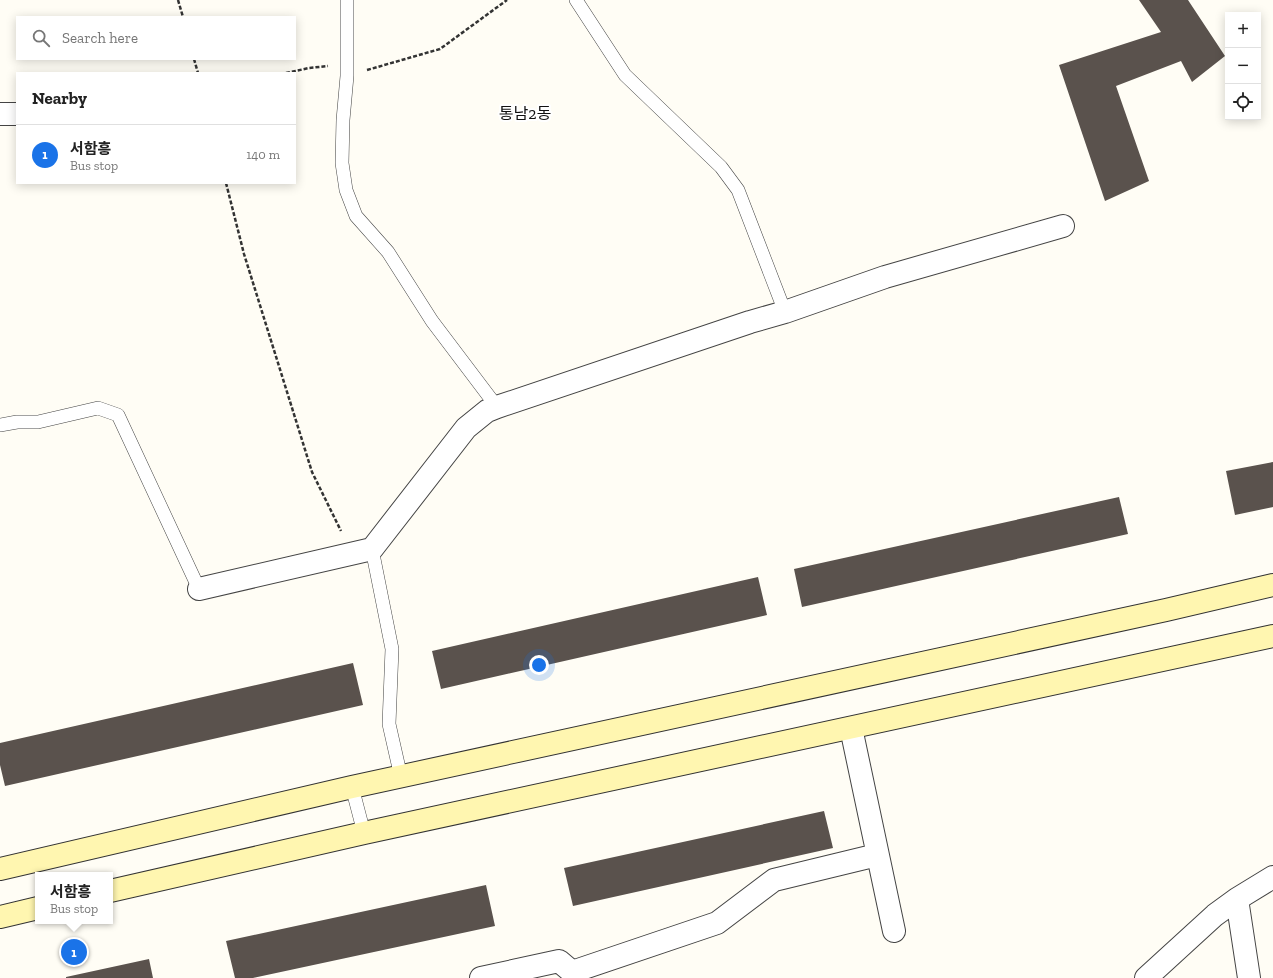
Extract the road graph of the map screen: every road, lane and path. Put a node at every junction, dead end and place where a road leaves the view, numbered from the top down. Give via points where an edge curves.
1 (178, 0) edge
2 (347, 0) edge
3 (507, 0) edge
4 (576, 0) edge
5 (183, 16) edge
6 (194, 60) edge
7 (346, 70) junction
8 (198, 72) edge
9 (291, 72) edge
10 (0, 114) edge
11 (16, 114) edge
12 (226, 184) edge
13 (1063, 226) dead end
14 (785, 312) junction
15 (497, 407) junction
16 (0, 425) edge
17 (372, 549) junction
18 (351, 553) junction
19 (1273, 585) edge
20 (199, 589) joint
21 (1273, 636) edge
22 (851, 728) junction
23 (402, 777) junction
24 (352, 787) junction
25 (364, 833) junction
26 (877, 855) junction
27 (0, 869) edge
28 (1273, 877) edge
29 (113, 890) edge
30 (1238, 899) junction
31 (35, 909) edge
32 (0, 917) edge
33 (894, 931) dead end
34 (573, 975) edge
35 (481, 978) edge
36 (1146, 978) edge
37 (1249, 978) edge

1 - 5 path
2 - 7 lane
3 - 7 path via 440,49
4 - 14 lane via 625,75 721,167 738,190
6 - 8 path
7 - 9 path via 309,68
7 - 15 lane via 342,163 346,190 356,216 388,252 432,321
10 - 11 street
12 - 18 path via 244,254 312,472
13 - 14 street via 885,276
14 - 15 street
15 - 17 street via 487,411 466,428
16 - 20 lane via 38,422 98,408 118,415
17 - 18 street
17 - 23 lane via 392,649 389,724
18 - 20 street
19 - 23 main road
21 - 22 main road
22 - 25 main road
22 - 26 street
23 - 24 main road
24 - 25 lane
24 - 27 main road
25 - 29 main road
26 - 33 street
26 - 34 street via 774,880 717,923
28 - 30 street
30 - 36 street via 1216,915
30 - 37 street
31 - 32 main road
34 - 35 street via 559,961

